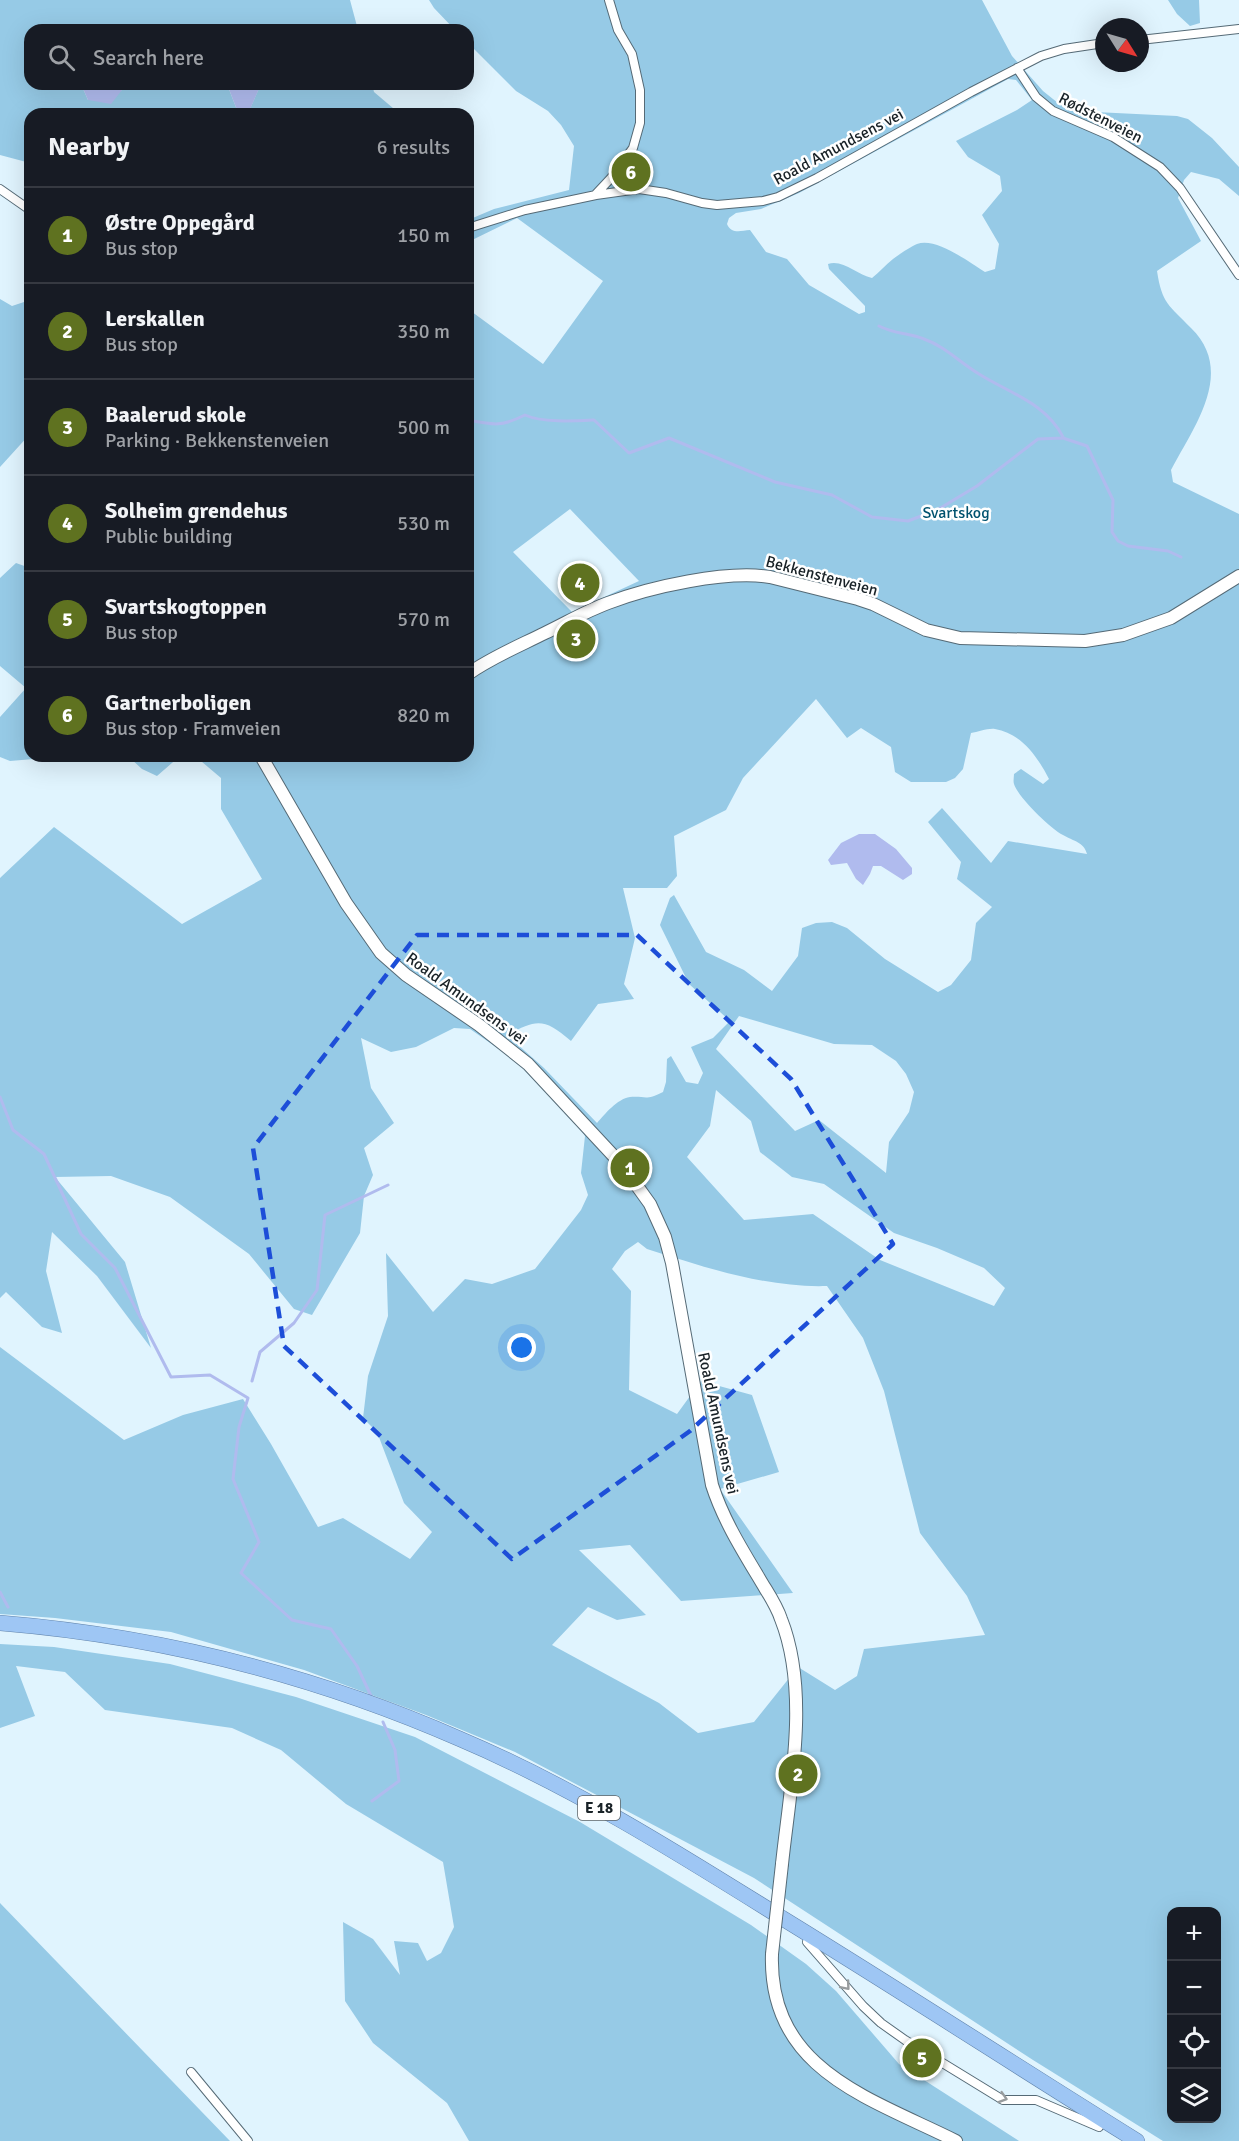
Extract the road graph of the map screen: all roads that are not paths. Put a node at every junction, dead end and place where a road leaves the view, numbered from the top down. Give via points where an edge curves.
1 (609, 0) edge
2 (1239, 30) edge
3 (1149, 39) edge
4 (1095, 45) edge
5 (1017, 68) junction
6 (0, 189) edge
7 (596, 195) junction
8 (24, 206) edge
9 (474, 226) edge
10 (1239, 276) edge
11 (1239, 576) edge
12 (474, 670) edge
13 (264, 762) edge
14 (0, 1623) edge
15 (0, 1631) edge
16 (807, 1942) junction
17 (191, 2072) dead end
18 (1099, 2127) junction
19 (248, 2141) edge
20 (956, 2141) edge
21 (1121, 2141) edge
22 (1137, 2141) edge

1 - 7 street via 618,30 632,54 640,90 640,123 633,148
2 - 3 street
4 - 5 street, Roald Amundsens vei via 1053,52
5 - 7 street, Roald Amundsens vei via 778,197 732,205 702,203 649,189
5 - 10 street, Rødstenveien via 1036,97 1053,111 1113,137 1160,167 1180,188
6 - 8 street
7 - 9 street, Roald Amundsens vei via 506,214
11 - 12 main road, Bekkenstenveien via 1171,618 1123,635 1085,641 948,636 858,599 770,577 728,576 607,603
13 - 20 main road, Roald Amundsens vei, bridge via 346,903 381,953 405,975 528,1064 622,1165 656,1215 674,1272 712,1485 723,1516 782,1620 791,1655 795,1731 772,1954 773,1983 780,2010 798,2044 814,2062 851,2088
14 - 22 highway, E 18 via 85,1632 213,1656 361,1700 460,1738 640,1831
15 - 16 highway, E 18 via 120,1646 212,1664 304,1690 416,1729 598,1816
16 - 18 highway, E 18
16 -> 18 street via 863,2006 905,2040 1003,2100 1036,2100
17 - 19 street
18 - 21 highway, E 18

